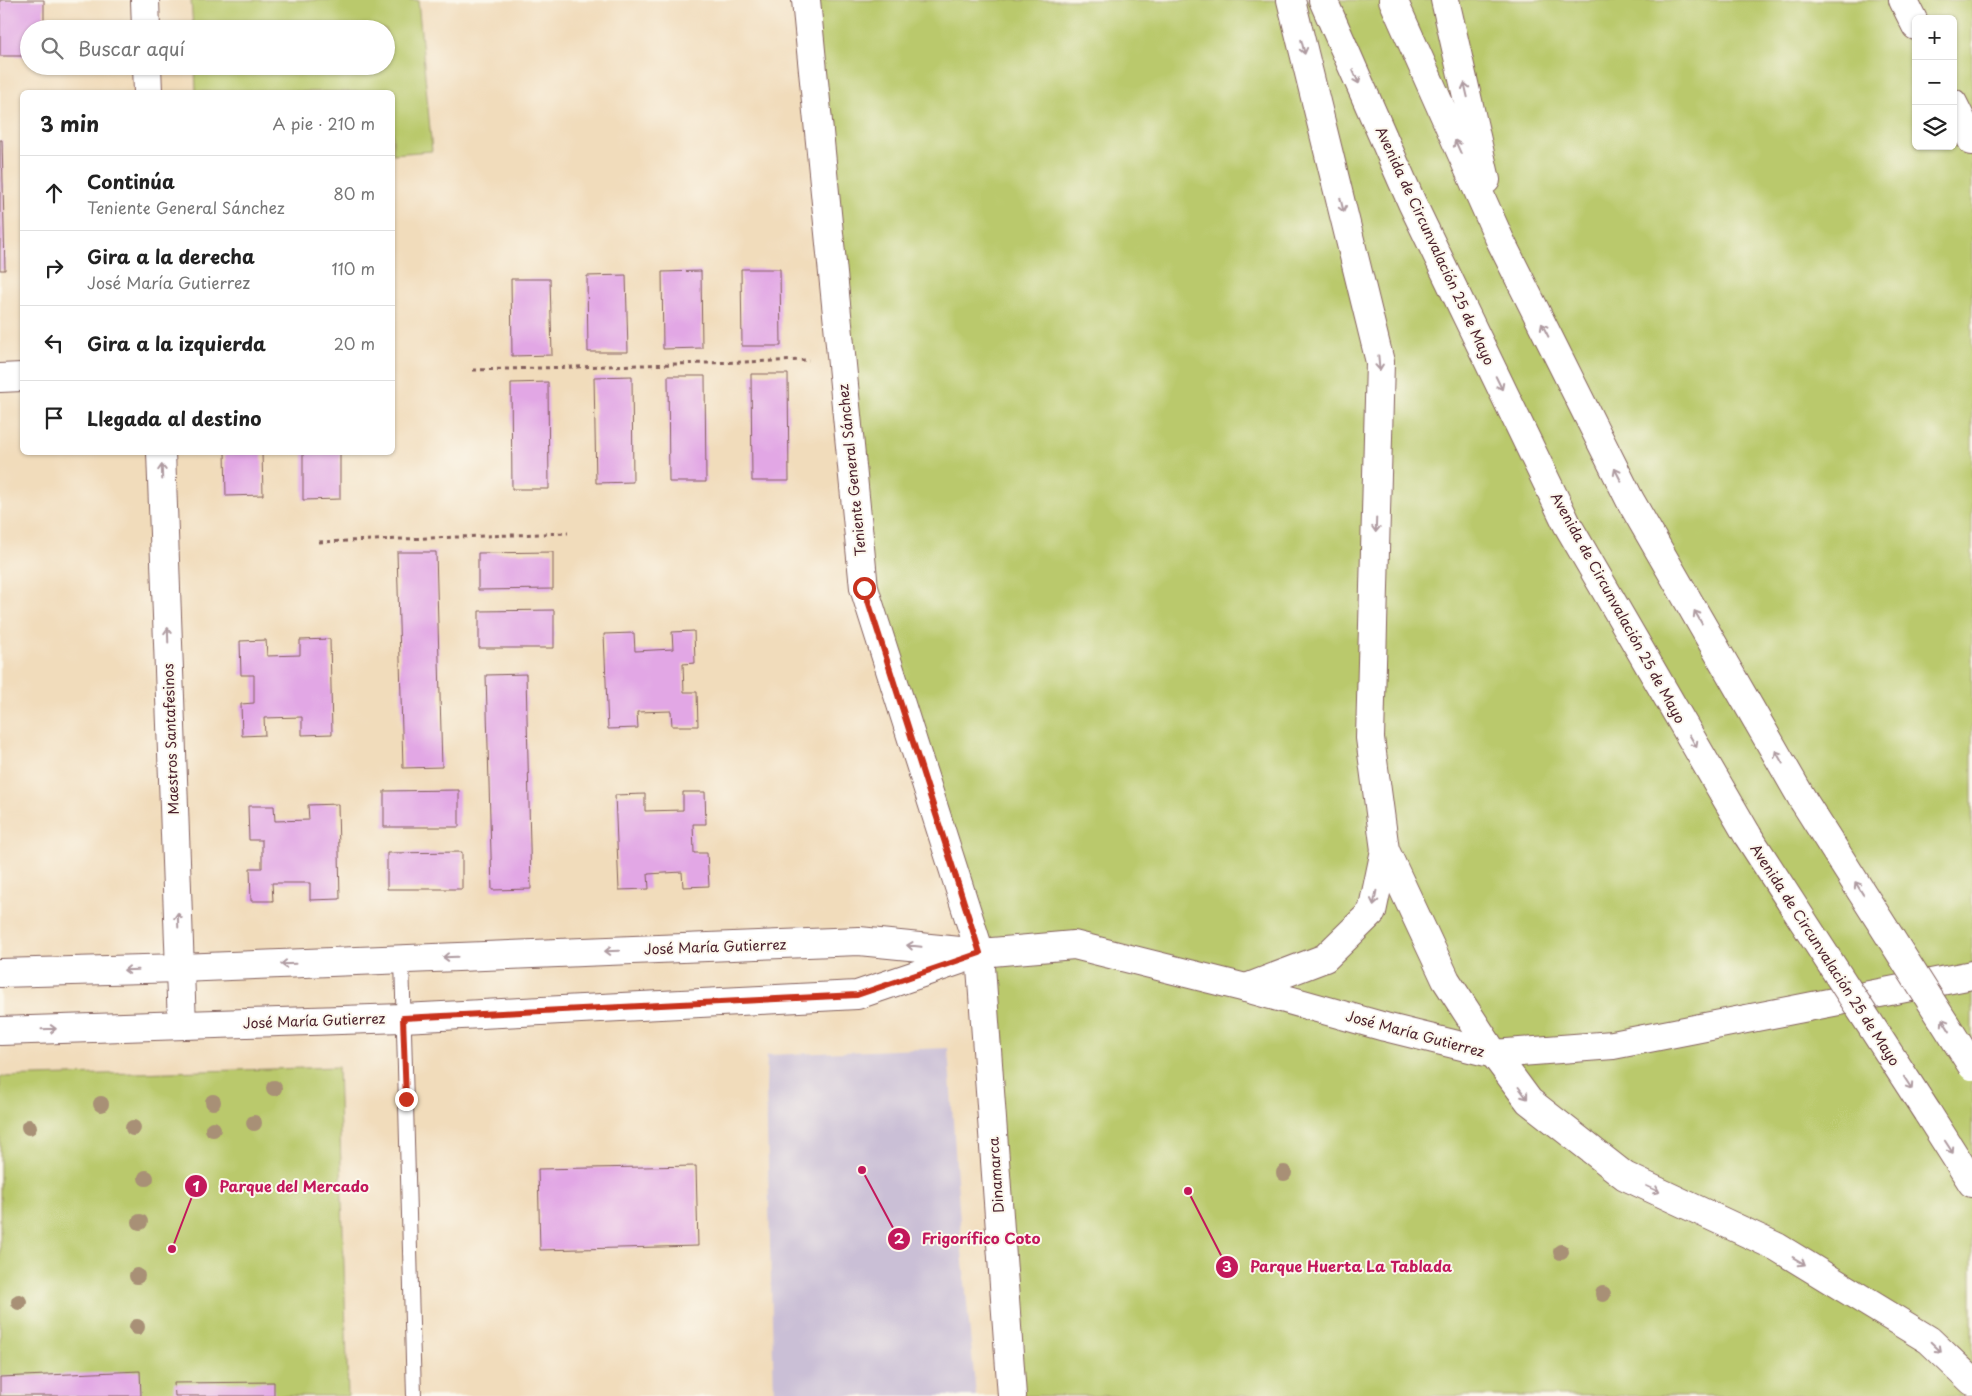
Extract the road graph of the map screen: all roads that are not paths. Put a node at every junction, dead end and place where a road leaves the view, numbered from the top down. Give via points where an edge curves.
1 (145, 0) edge
2 (806, 0) edge
3 (1291, 0) edge
4 (1323, 0) edge
5 (1393, 0) edge
6 (1445, 0) edge
7 (1903, 0) edge
8 (1912, 18) edge
9 (146, 20) edge
10 (147, 75) edge
11 (148, 90) edge
12 (1954, 105) edge
13 (1972, 141) edge
14 (1500, 240) junction
15 (20, 377) edge
16 (0, 378) edge
17 (161, 455) edge
18 (1385, 850) junction
19 (980, 953) junction
20 (402, 959) junction
21 (180, 968) junction
22 (0, 973) edge
23 (1972, 975) edge
24 (1246, 988) junction
25 (403, 1018) junction
26 (182, 1025) junction
27 (0, 1031) edge
28 (1494, 1054) junction
29 (1972, 1066) edge
30 (1972, 1182) edge
31 (1972, 1381) edge
32 (414, 1396) edge
33 (1012, 1396) edge

1 - 9 main road
2 - 19 main road, Teniente General Sánchez via 864,588
3 -> 18 main road via 1380,362 1370,738
4 -> 30 main road, Avenida de Circunvalación 25 de Mayo, bridge via 1412,203 1567,524 1748,836
14 -> 5 main road
14 -> 6 main road
7 - 8 main road
10 - 11 main road
12 - 13 main road
29 -> 14 main road, bridge via 1803,800 1630,500
15 - 16 main road
21 -> 17 main road, Maestros Santafesinos
18 -> 24 main road via 1372,912 1325,958
18 - 28 main road via 1446,980
19 -> 20 main road, José María Gutierrez via 860,941
19 - 24 main road, José María Gutierrez via 1074,945
19 - 25 main road, José María Gutierrez via 857,995
19 - 33 main road, Dinamarca
20 -> 21 main road, José María Gutierrez
20 - 25 lane
21 -> 22 main road, José María Gutierrez
21 - 26 main road, Maestros Santafesinos
23 - 28 main road, José María Gutierrez via 1613,1045
24 - 28 main road, José María Gutierrez
25 - 26 main road, José María Gutierrez
25 - 32 lane
27 -> 26 main road, José María Gutierrez
28 -> 31 main road via 1529,1101 1624,1176 1777,1247 1929,1340

